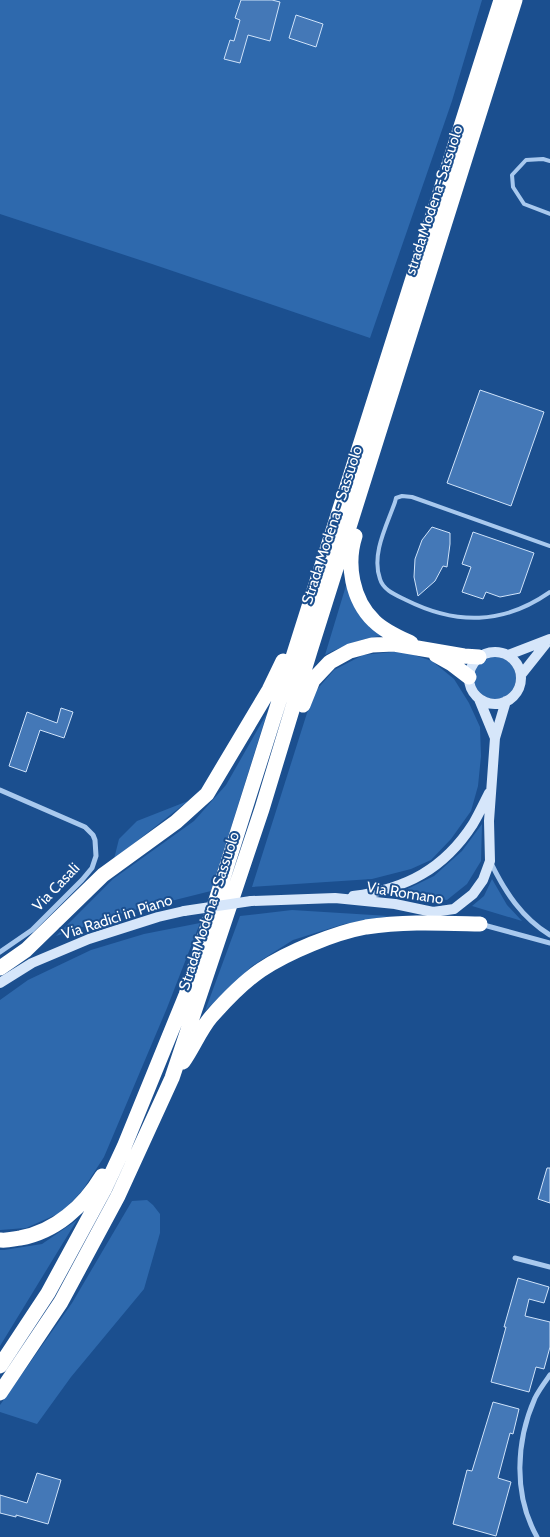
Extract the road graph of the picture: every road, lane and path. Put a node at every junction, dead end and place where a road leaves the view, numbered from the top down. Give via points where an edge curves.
1 (500, 0) edge
2 (515, 0) edge
3 (550, 161) edge
4 (550, 214) edge
5 (379, 409) junction
6 (380, 429) junction
7 (550, 546) edge
8 (550, 592) edge
9 (312, 598) junction
10 (549, 640) edge
11 (427, 650) junction
12 (508, 655) junction
13 (479, 657) junction
14 (521, 675) junction
15 (468, 677) junction
16 (480, 699) junction
17 (506, 701) junction
18 (495, 738) junction
19 (0, 790) edge
20 (490, 790) junction
21 (262, 809) junction
22 (490, 861) junction
23 (335, 898) junction
24 (251, 900) joint
25 (433, 912) junction
26 (480, 924) junction
27 (550, 935) edge
28 (550, 943) edge
29 (0, 952) edge
30 (0, 968) edge
31 (0, 983) edge
32 (172, 1078) junction
33 (124, 1147) junction
34 (0, 1240) edge
35 (515, 1258) dead end
36 (550, 1267) edge
37 (0, 1366) edge
38 (550, 1375) edge
39 (0, 1393) edge
40 (537, 1537) edge

1 - 5 highway, strada Modena-Sassuolo
2 - 5 highway, strada Modena-Sassuolo
3 - 4 lane via 526,160 512,175 513,187 524,204
5 - 6 highway, Strada Modena - Sassuolo
5 - 9 highway, Strada Modena - Sassuolo
6 - 11 highway via 383,445 351,549 354,588 373,620
6 - 21 highway, Strada Modena - Sassuolo
7 - 8 lane via 402,496 396,498 376,560 383,586 414,604 445,616 488,618 538,600
9 - 30 highway via 269,690 207,794 176,822 103,875 26,950
9 - 33 highway, Strada Modena - Sassuolo via 186,995
10 - 12 street
10 - 14 street
11 - 13 highway
11 - 15 highway
11 - 21 highway via 394,644 372,645 350,651 330,662 312,680
12 - 13 street via 493,651
12 - 14 street via 519,667
13 - 15 street via 473,662
14 - 17 street via 518,690
15 - 16 street via 473,693
16 - 17 street via 493,704
16 - 18 street
17 - 18 street
18 - 20 street
19 - 29 street, Via Casali via 85,827 93,835 96,856 92,868 82,880 32,930
20 - 22 street
20 - 23 street via 474,822 442,862 396,887
21 - 32 highway, Strada Modena - Sassuolo
22 - 25 street via 473,894 454,909
22 - 27 street via 511,898 528,918
23 - 24 street, Via Romano
23 - 25 street, Via Romano via 395,904
24 - 31 street, Via Radici in Piano, bridge via 184,910 89,939 32,963
25 - 26 street, Via Romano
26 - 28 street, Via Romano
26 - 32 highway via 365,927 295,951 261,970 234,993 210,1019
32 - 39 highway, Strada Modena - Sassuolo via 118,1196 61,1302
33 - 34 highway via 83,1203 62,1221 32,1236
33 - 37 highway, Strada Modena - Sassuolo via 48,1293
35 - 36 street
38 - 40 street via 536,1396 524,1428 519,1462 522,1496

